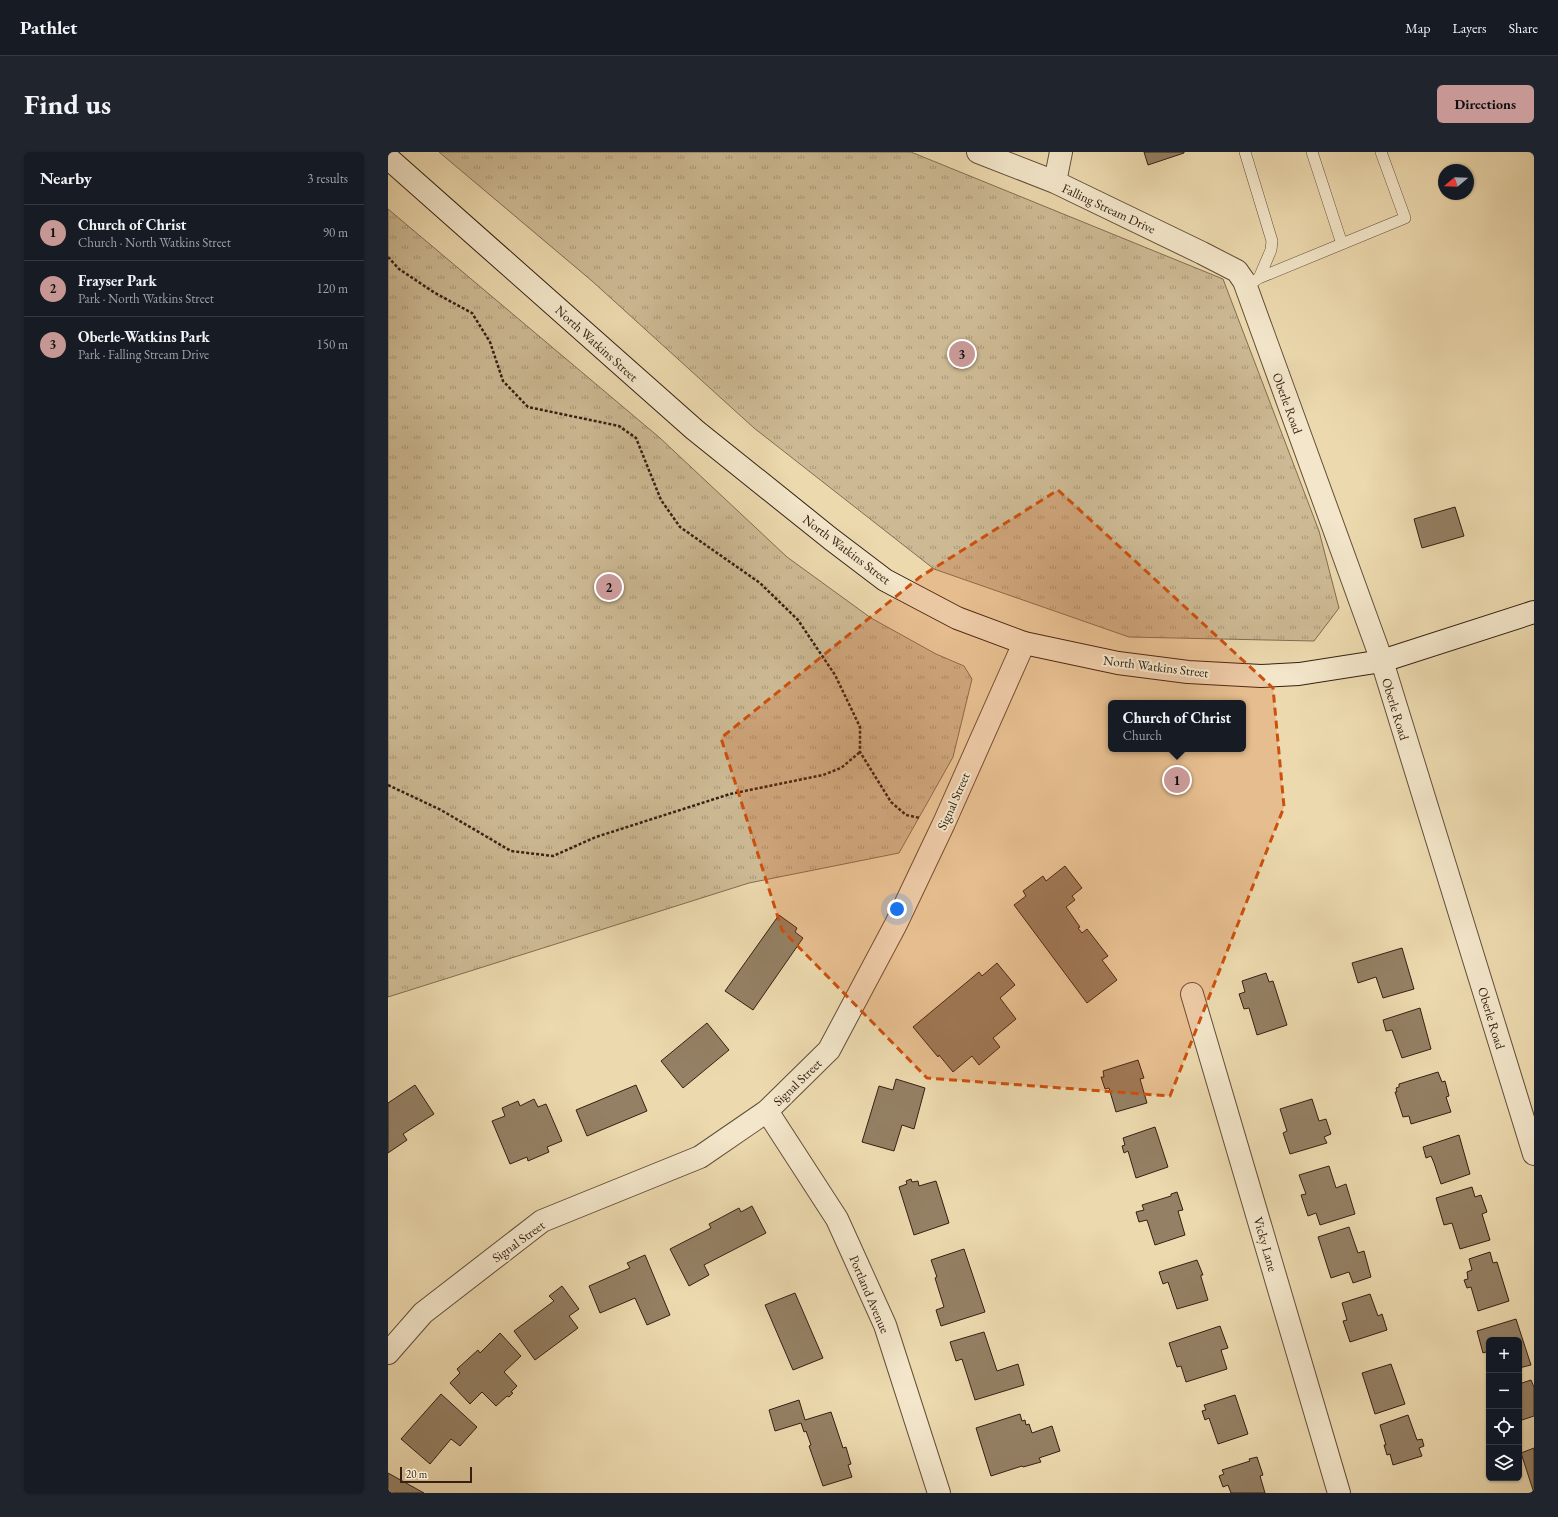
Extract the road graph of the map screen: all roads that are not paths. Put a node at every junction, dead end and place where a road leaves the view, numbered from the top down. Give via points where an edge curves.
1 (978, 152) edge
2 (1061, 152) edge
3 (1245, 152) edge
4 (1312, 152) edge
5 (1381, 152) edge
6 (388, 158) edge
7 (1055, 182) junction
8 (1342, 244) junction
9 (1247, 278) junction
10 (1534, 612) edge
11 (1024, 643) junction
12 (1382, 661) junction
13 (1192, 994) dead end
14 (766, 1111) junction
15 (1534, 1154) edge
16 (388, 1353) edge
17 (939, 1493) edge
18 (1339, 1493) edge

1 - 7 street, Falling Stream Drive
2 - 7 street
3 - 9 lane via 1272,241 1271,250
4 - 8 lane
5 - 8 lane via 1405,218
6 - 11 street, North Watkins Street via 695,430 831,539 886,580 957,618
7 - 9 street, Falling Stream Drive via 1202,253
8 - 9 lane
9 - 12 street, Oberle Road
10 - 12 street, North Watkins Street
11 - 12 street, North Watkins Street via 1118,663 1188,672 1261,676 1299,674
11 - 14 street, Signal Street via 896,924 829,1050
12 - 15 street, Oberle Road
13 - 18 street, Vicky Lane
14 - 16 street, Signal Street via 700,1157 542,1221 423,1313
14 - 17 street, Portland Avenue via 837,1219 885,1325

